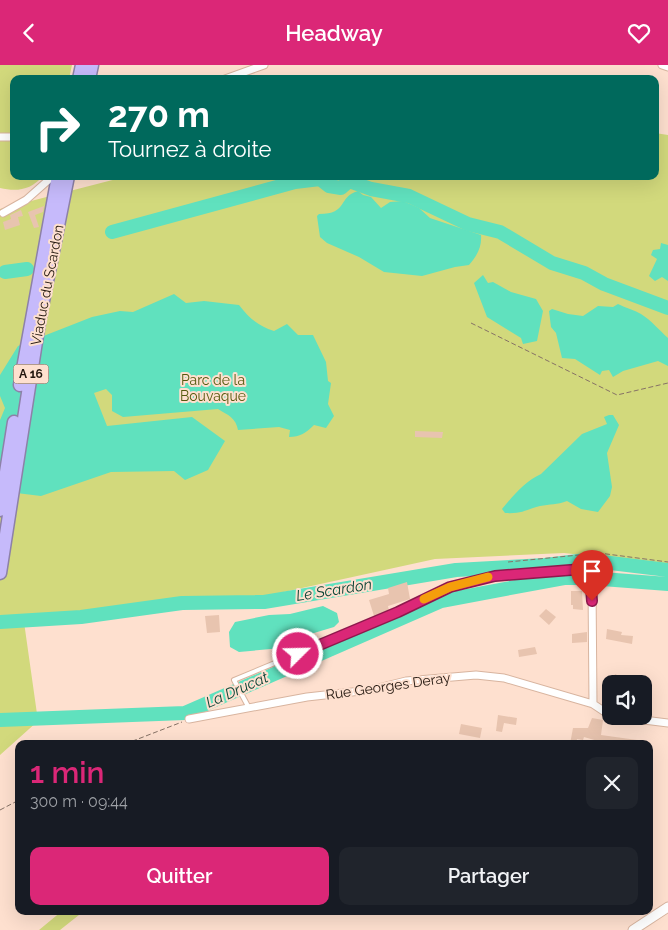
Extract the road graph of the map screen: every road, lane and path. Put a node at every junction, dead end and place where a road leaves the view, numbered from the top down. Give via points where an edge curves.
1 (264, 65) edge
2 (662, 65) edge
3 (668, 67) edge
4 (236, 75) edge
5 (48, 180) edge
6 (57, 180) edge
7 (67, 180) edge
8 (3, 213) dead end
9 (471, 323) dead end
10 (668, 383) edge
11 (0, 510) edge
12 (668, 562) edge
13 (508, 563) dead end
14 (0, 573) edge
15 (592, 585) joint
16 (593, 704) junction
17 (249, 708) junction
18 (602, 710) edge
19 (189, 719) joint
20 (652, 721) edge
21 (668, 723) edge
22 (135, 740) edge
23 (15, 802) edge
24 (0, 810) edge
25 (668, 907) edge
26 (633, 930) edge

1 - 4 street
2 - 3 street
5 - 8 street via 26,200
6 - 11 highway, Viaduc du Scardon / A 16 via 31,316
7 - 14 highway, Viaduc du Scardon / A 16 via 31,371
9 - 10 path via 617,395
12 - 13 path via 599,553
15 - 16 street
15 - 17 lane via 590,574 583,569 495,576 450,587 234,680
16 - 17 street, Rue Georges Deray via 504,679 476,675 406,681 370,690
16 - 18 street, Rue Georges Deray
17 - 19 street, Rue Georges Deray
19 - 22 path
20 - 21 street, Rue Georges Deray
23 - 24 path
25 - 26 street

